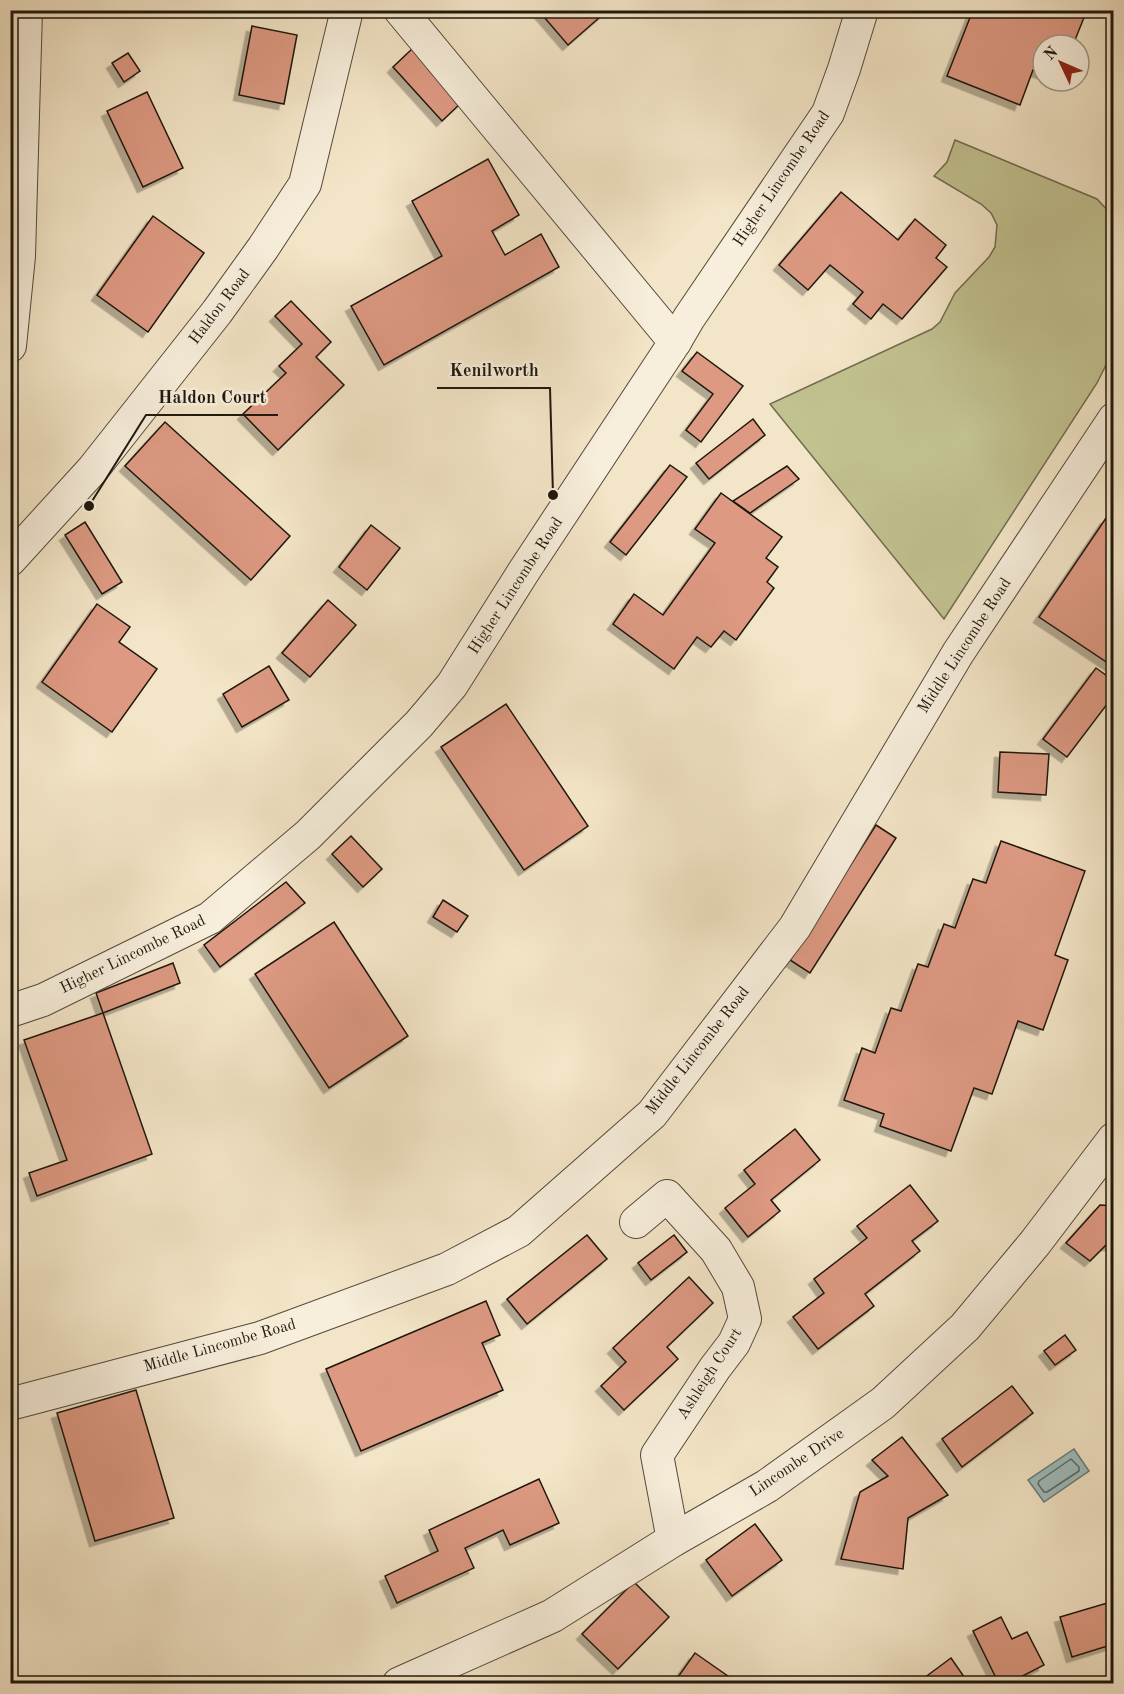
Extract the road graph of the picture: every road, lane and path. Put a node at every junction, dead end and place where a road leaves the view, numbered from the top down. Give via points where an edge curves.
1 (26, 10) edge
2 (347, 10) edge
3 (400, 10) edge
4 (862, 10) edge
5 (675, 342) junction
6 (10, 346) edge
7 (1113, 418) edge
8 (10, 560) edge
9 (10, 1011) edge
10 (1113, 1139) edge
11 (636, 1222) dead end
12 (10, 1404) edge
13 (674, 1540) junction
14 (399, 1683) edge

1 - 6 street via 19,256
2 - 8 street, Haldon Road via 305,184 218,312 93,469
3 - 5 street
4 - 5 street, Higher Lincombe Road via 828,112
5 - 9 street, Higher Lincombe Road via 452,685 419,724 308,835 210,918 43,1000
7 - 12 street, Middle Lincombe Road via 958,653 795,927 652,1114 519,1231 447,1269 260,1338
10 - 13 street, Lincombe Drive via 1035,1243 965,1327 883,1403 767,1486
11 - 13 street, Ashleigh Court via 667,1196 716,1250 738,1287 745,1319 734,1343 657,1455
13 - 14 street, Lincombe Drive via 552,1616

